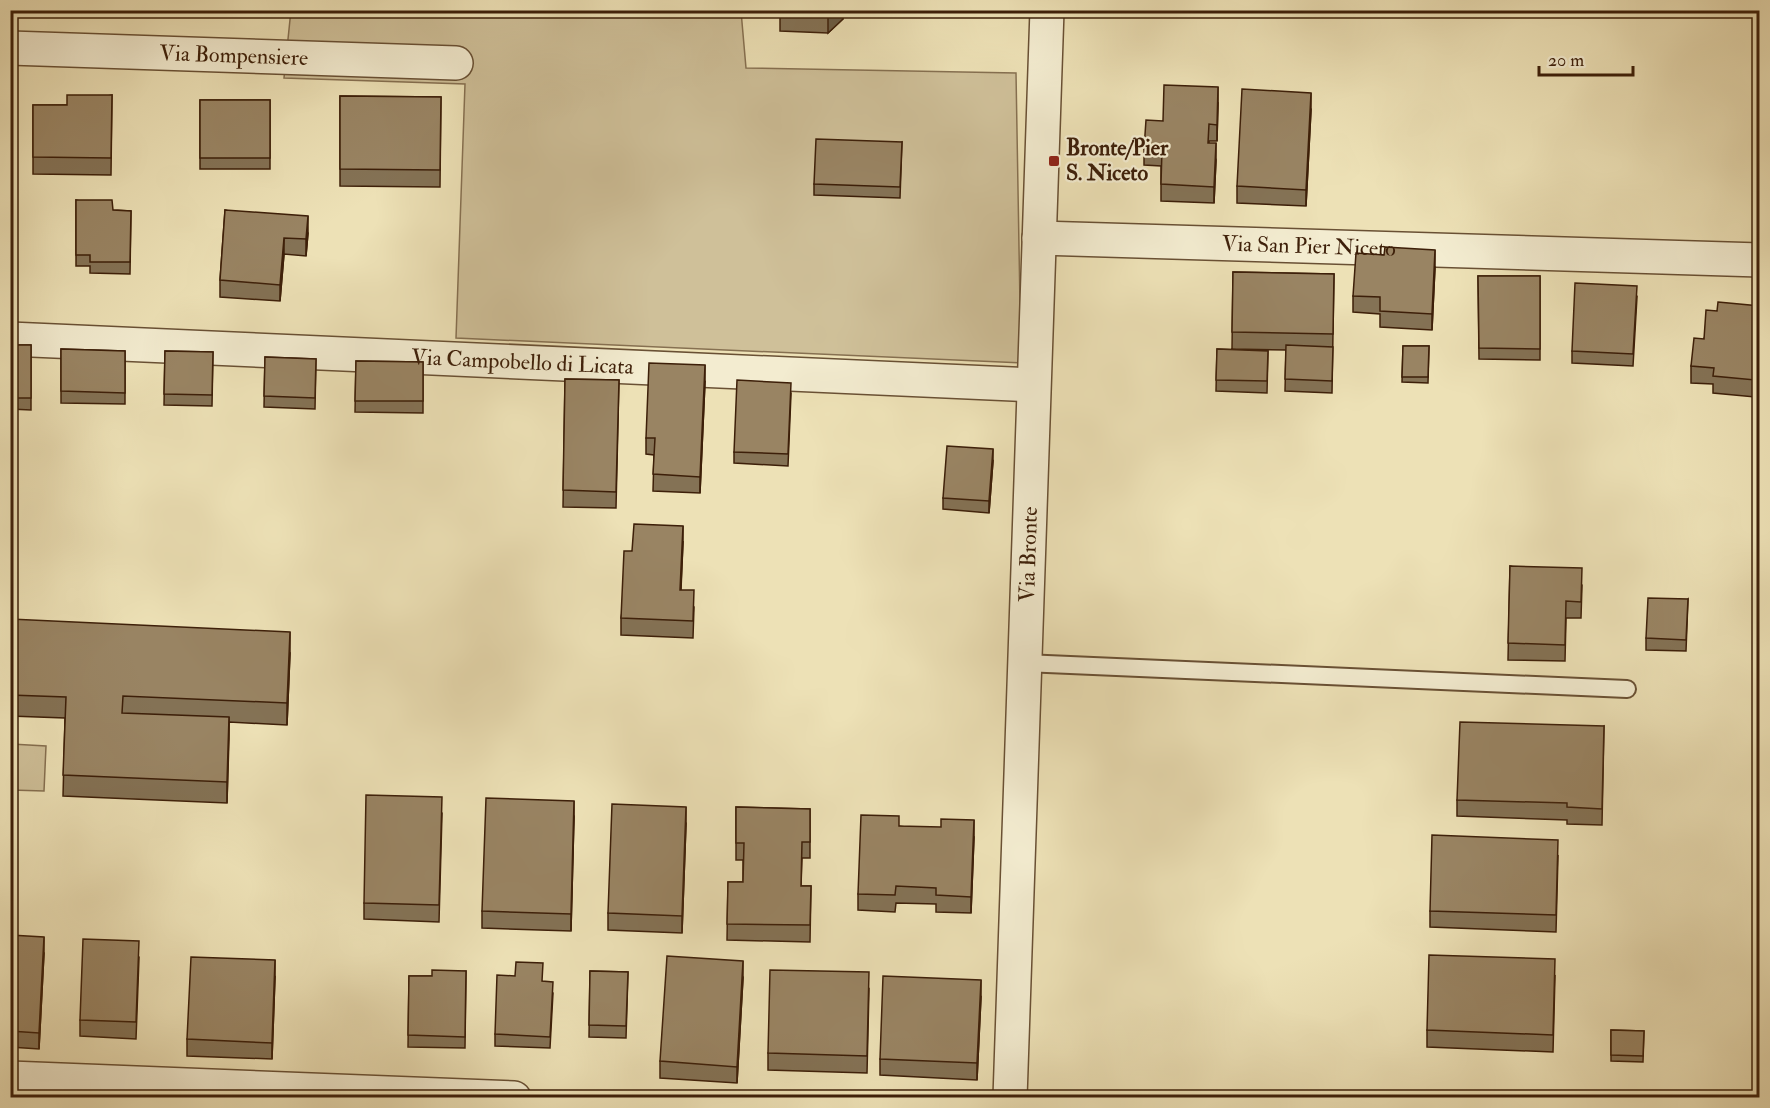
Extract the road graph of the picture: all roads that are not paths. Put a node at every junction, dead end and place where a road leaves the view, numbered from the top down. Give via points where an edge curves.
1 (1047, 10) edge
2 (10, 48) edge
3 (456, 63) dead end
4 (1039, 238) junction
5 (1760, 260) edge
6 (10, 339) edge
7 (1033, 384) junction
8 (1024, 663) junction
9 (1627, 689) dead end
10 (10, 1078) edge
11 (514, 1098) edge
12 (1010, 1098) edge

1 - 4 street, Via Bronte
2 - 3 street, Via Bompensiere
4 - 5 street, Via San Pier Niceto
4 - 7 street, Via Bronte
6 - 7 street, Via Campobello di Licata
7 - 8 street, Via Bronte
8 - 9 lane
8 - 12 street, Via Bronte
10 - 11 street

